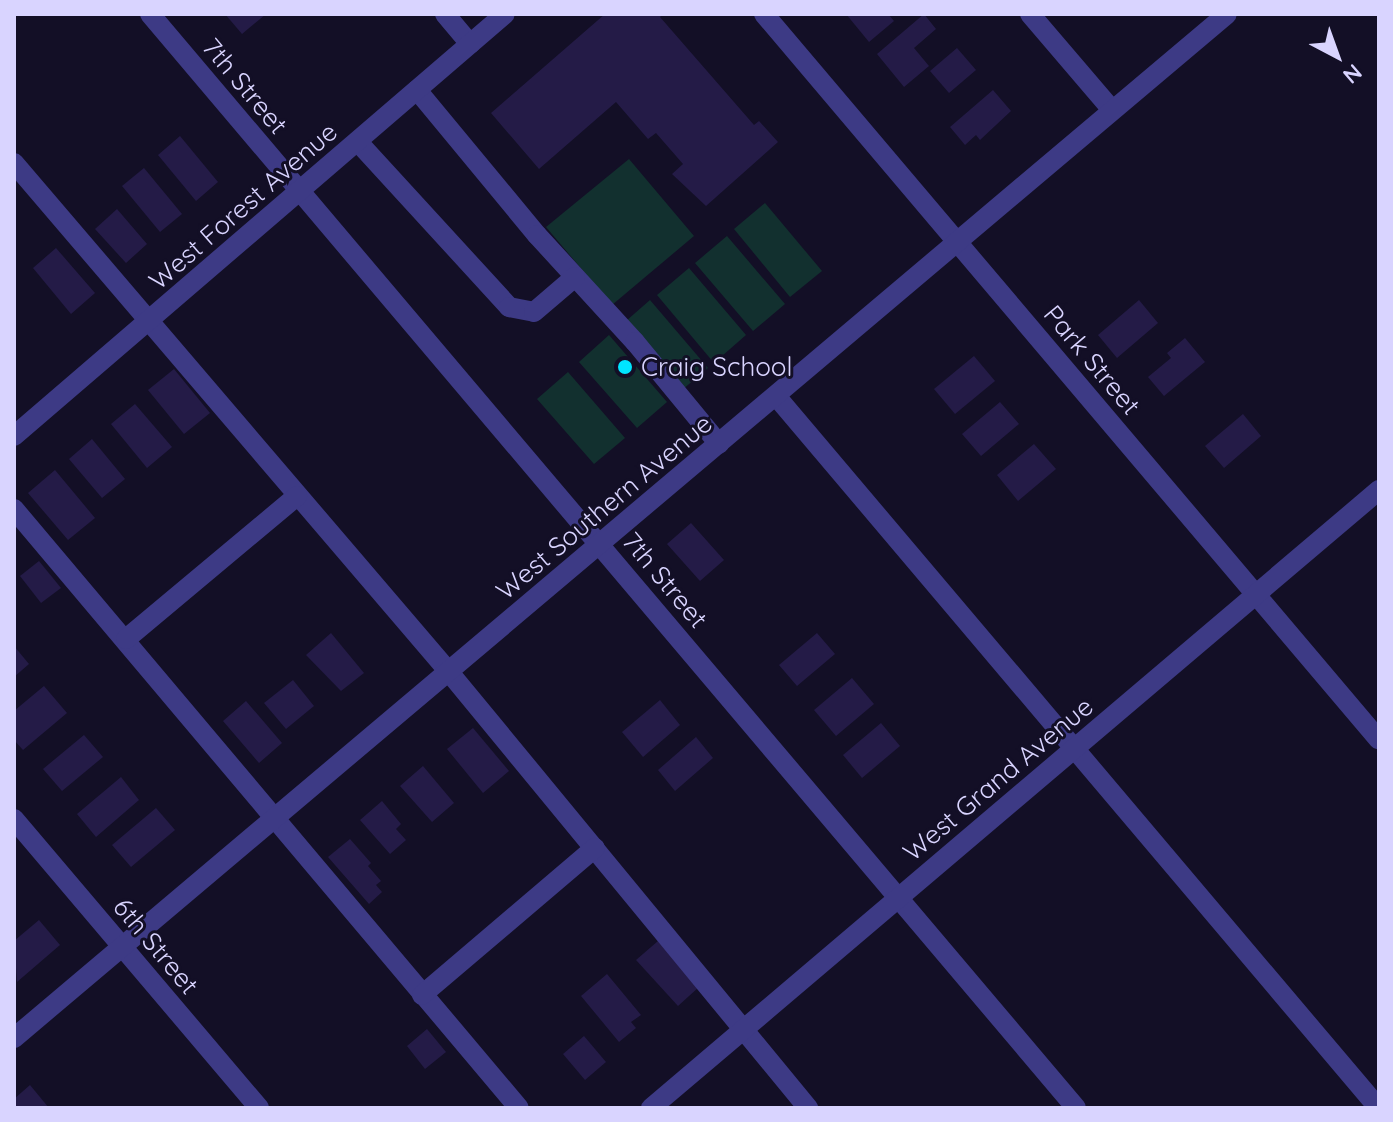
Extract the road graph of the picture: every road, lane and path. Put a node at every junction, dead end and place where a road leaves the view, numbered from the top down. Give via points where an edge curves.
1 (150, 14) edge
2 (445, 14) edge
3 (505, 14) edge
4 (764, 14) edge
5 (1030, 14) edge
6 (1227, 14) edge
7 (470, 44) junction
8 (417, 90) junction
9 (1112, 110) junction
10 (358, 142) junction
11 (14, 163) edge
12 (301, 192) junction
13 (958, 241) junction
14 (575, 277) junction
15 (149, 320) junction
16 (776, 396) junction
17 (14, 436) edge
18 (719, 444) junction
19 (1379, 490) edge
20 (297, 496) junction
21 (14, 509) edge
22 (601, 544) junction
23 (1257, 595) junction
24 (126, 639) junction
25 (449, 672) junction
26 (1379, 740) edge
27 (1074, 749) junction
28 (14, 819) edge
29 (272, 819) junction
30 (595, 848) junction
31 (897, 897) junction
32 (123, 946) junction
33 (422, 995) junction
34 (745, 1029) junction
35 (14, 1038) edge
36 (1370, 1100) edge
37 (259, 1108) edge
38 (519, 1108) edge
39 (651, 1108) edge
40 (808, 1108) edge
41 (1076, 1108) edge

1 - 12 street, 7th Street
2 - 7 street
3 - 7 street, West Forest Avenue
4 - 13 street, Park Street
5 - 9 street
6 - 9 street, West Southern Avenue
7 - 8 street, West Forest Avenue
8 - 10 street, West Forest Avenue
8 - 14 street
9 - 13 street, West Southern Avenue
10 - 12 street, West Forest Avenue
10 - 14 street via 509,307 534,312
11 - 15 street
12 - 15 street, West Forest Avenue
12 - 22 street, 7th Street
13 - 16 street, West Southern Avenue
13 - 23 street, Park Street
14 - 18 street
15 - 17 street, West Forest Avenue
15 - 20 street
16 - 18 street, West Southern Avenue
16 - 27 street
18 - 22 street, West Southern Avenue
19 - 23 street, West Grand Avenue
20 - 24 street
20 - 25 street
21 - 24 street
22 - 25 street, West Southern Avenue
22 - 31 street, 7th Street
23 - 26 street, Park Street
23 - 27 street, West Grand Avenue
24 - 29 street
25 - 29 street, West Southern Avenue
25 - 30 street
27 - 31 street, West Grand Avenue
27 - 36 street
28 - 32 street, 6th Street
29 - 32 street, West Southern Avenue
29 - 33 street
30 - 33 street
30 - 34 street
31 - 34 street, West Grand Avenue
31 - 41 street, 7th Street
32 - 35 street, West Southern Avenue
32 - 37 street, 6th Street
33 - 38 street
34 - 39 street, West Grand Avenue
34 - 40 street

